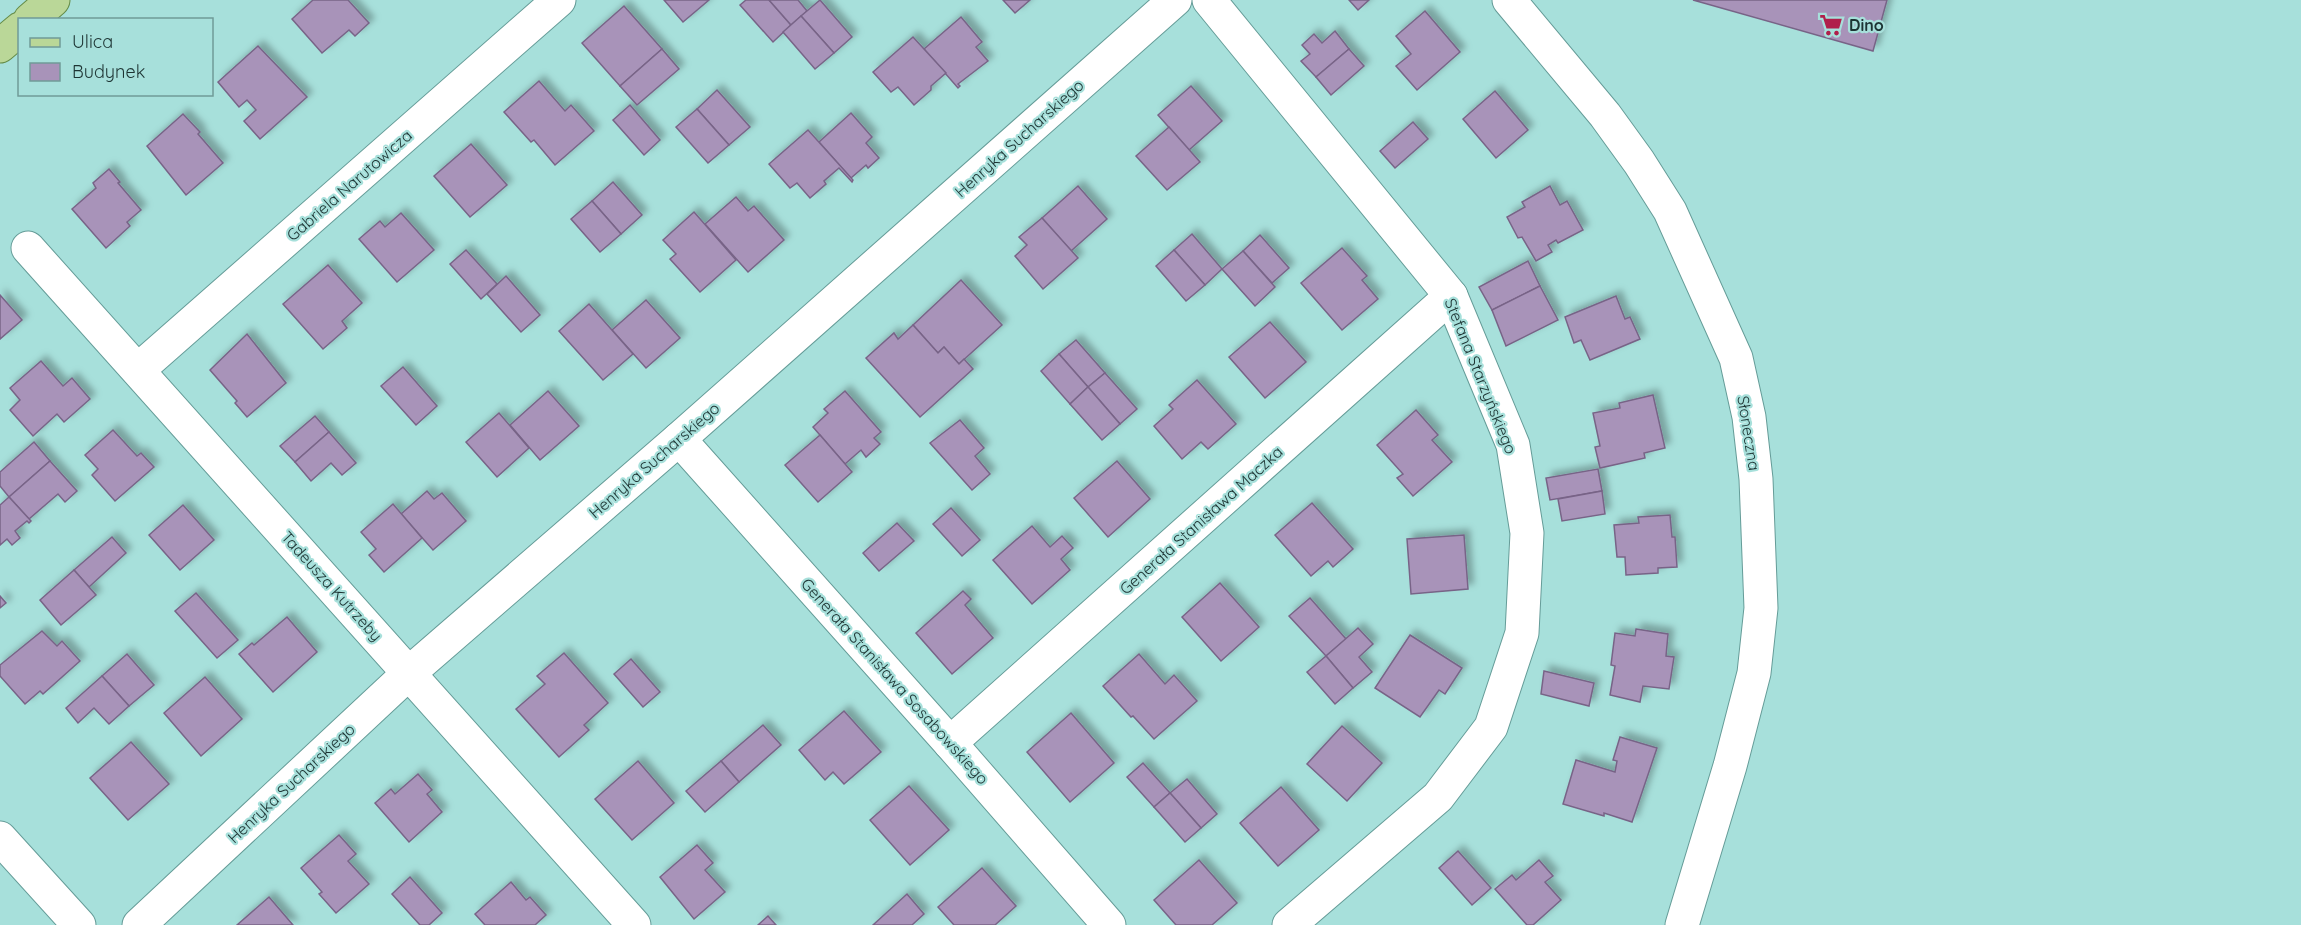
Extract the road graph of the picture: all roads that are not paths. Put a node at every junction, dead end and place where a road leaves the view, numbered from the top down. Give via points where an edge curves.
1 (52, 0) edge
2 (559, 0) edge
3 (1175, 0) edge
4 (1209, 0) edge
5 (1509, 0) edge
6 (32, 18) edge
7 (18, 31) edge
8 (0, 46) edge
9 (28, 248) dead end
10 (1451, 296) junction
11 (138, 370) junction
12 (679, 439) junction
13 (409, 673) junction
14 (951, 743) junction
15 (0, 838) edge
16 (79, 925) edge
17 (139, 925) edge
18 (634, 925) edge
19 (1109, 925) edge
20 (1289, 925) edge
21 (1682, 925) edge

1 - 6 main road
2 - 11 street, Gabriela Narutowicza
3 - 12 street, Henryka Sucharskiego
4 - 10 street, Stefana Starzyńskiego
5 - 21 street, Słoneczna via 1605,115 1670,212 1736,358 1749,417 1756,479 1761,608 1754,673
7 - 8 main road
9 - 11 street, Tadeusza Kutrzeby
10 - 14 street, Generała Stanisława Maczka
10 - 20 street, Stefana Starzyńskiego via 1512,445 1527,533 1522,633 1491,727 1438,797
11 - 13 street, Tadeusza Kutrzeby
12 - 13 street, Henryka Sucharskiego
12 - 14 street, Generała Stanisława Sosabowskiego
13 - 17 street, Henryka Sucharskiego
13 - 18 street, Tadeusza Kutrzeby
14 - 19 street, Generała Stanisława Sosabowskiego
15 - 16 street

